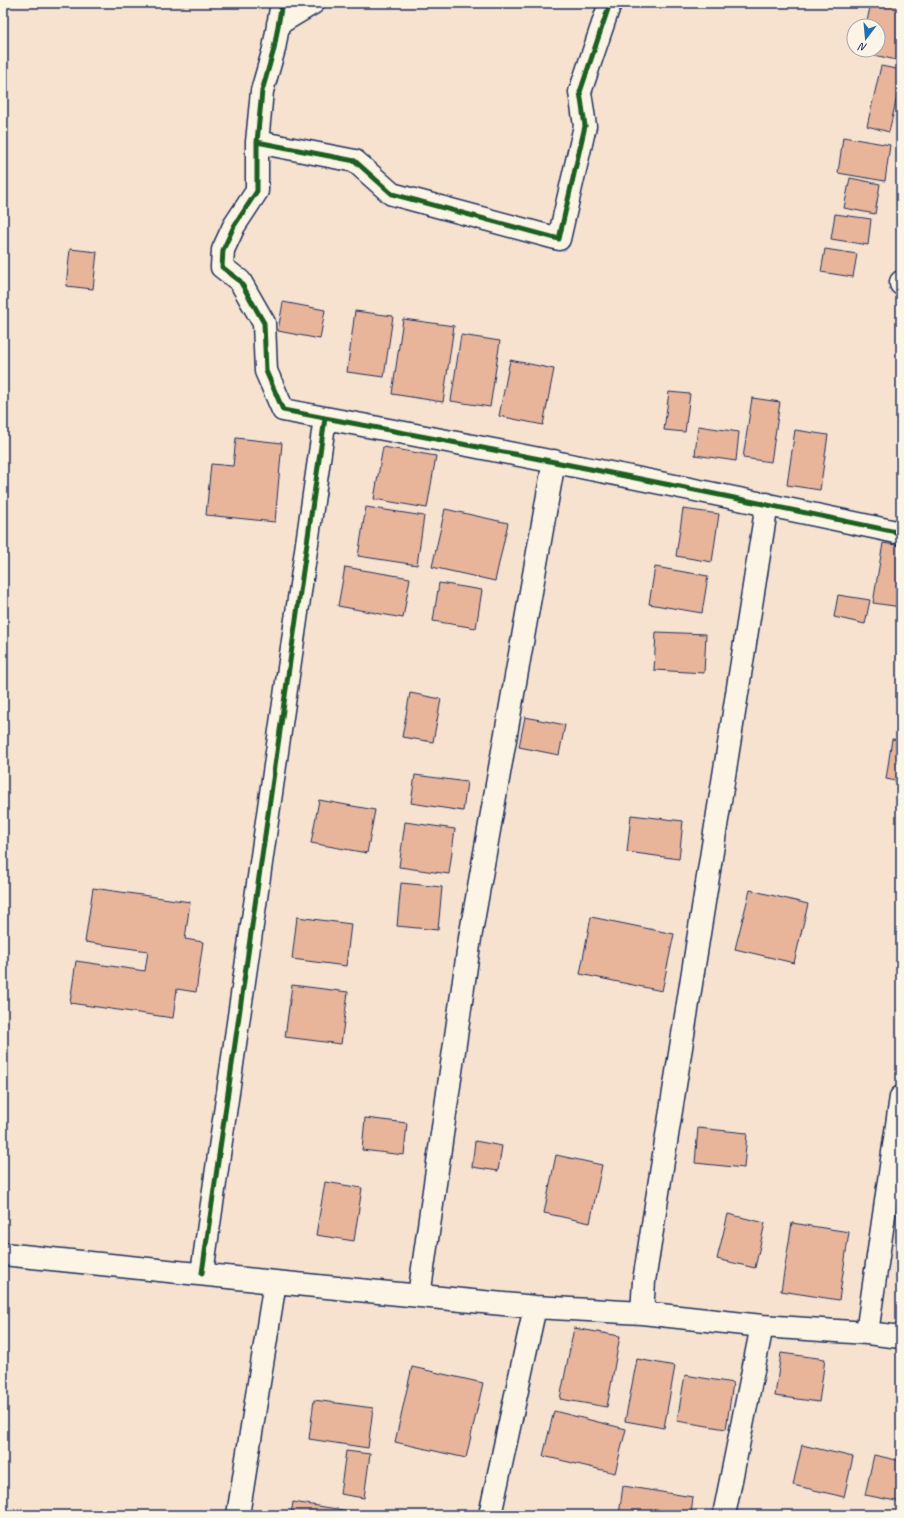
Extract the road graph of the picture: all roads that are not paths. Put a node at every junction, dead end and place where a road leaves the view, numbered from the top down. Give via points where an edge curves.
1 (313, 3) edge
2 (610, 3) edge
3 (280, 13) edge
4 (257, 142) junction
5 (325, 418) junction
6 (554, 461) junction
7 (767, 504) junction
8 (901, 533) edge
9 (901, 1097) edge
10 (3, 1254) edge
11 (202, 1273) junction
12 (274, 1282) junction
13 (418, 1296) junction
14 (535, 1307) junction
15 (642, 1313) junction
16 (762, 1326) junction
17 (867, 1333) junction
18 (901, 1337) edge
19 (238, 1515) edge
20 (490, 1515) edge
21 (724, 1515) edge

1 - 3 street
2 - 4 street via 580,92 585,126 559,239 392,194 355,161
3 - 4 street via 274,50 262,91
4 - 5 street via 257,191 234,226 223,250 222,267 240,281 264,323 266,371 284,410
5 - 6 street
5 - 11 street
6 - 7 street
6 - 13 street via 470,938
7 - 8 street
7 - 15 street via 647,1265
9 - 17 street
10 - 11 street
11 - 12 street
12 - 13 street
12 - 19 street
13 - 14 street
14 - 15 street
14 - 20 street
15 - 16 street
16 - 17 street
16 - 21 street
17 - 18 street

